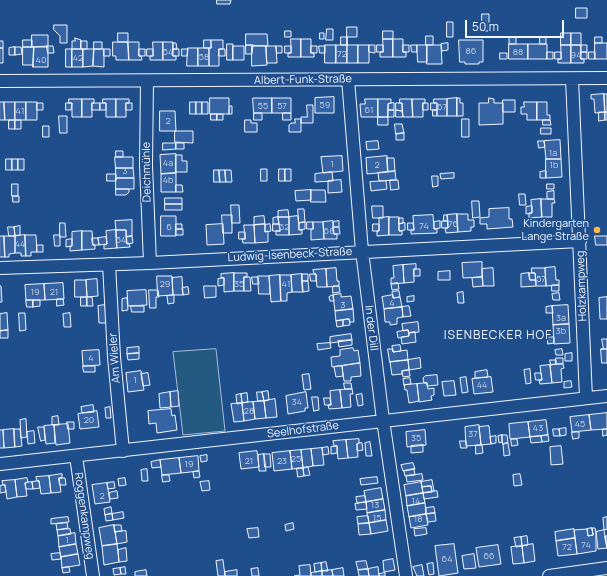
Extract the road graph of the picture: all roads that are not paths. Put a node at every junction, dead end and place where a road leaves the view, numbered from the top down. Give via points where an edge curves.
1 (607, 78) edge
2 (348, 79) junction
3 (572, 79) junction
4 (0, 81) edge
5 (147, 81) junction
6 (580, 241) junction
7 (362, 252) junction
8 (150, 263) junction
9 (109, 264) junction
10 (0, 268) edge
11 (607, 396) edge
12 (586, 398) junction
13 (383, 420) junction
14 (123, 450) junction
15 (76, 456) junction
16 (0, 464) edge
17 (607, 568) edge
18 (93, 576) edge
19 (406, 576) edge
20 (549, 576) edge

1 - 3 street, Albert-Funk-Straße
2 - 3 street, Albert-Funk-Straße
2 - 5 street, Albert-Funk-Straße
2 - 7 street, In der Dill
3 - 6 street, Holzkampweg
4 - 5 street, Albert-Funk-Straße
5 - 8 street, Deichmühle via 146,165
6 - 7 street, Ludwig-Isenbeck-Straße
6 - 12 street, Holzkampweg
7 - 8 street, Ludwig-Isenbeck-Straße
7 - 13 street, In der Dill
8 - 9 street, Ludwig-Isenbeck-Straße
9 - 10 street, Ludwig-Isenbeck-Straße
9 - 14 street, Am Wieler
11 - 12 street, Seelhofstraße
12 - 13 street, Seelhofstraße
13 - 14 street, Seelhofstraße
13 - 19 street, In der Dill
14 - 15 street, Seelhofstraße
15 - 16 street, Seelhofstraße
15 - 18 street, Roggenkampweg
17 - 20 street

